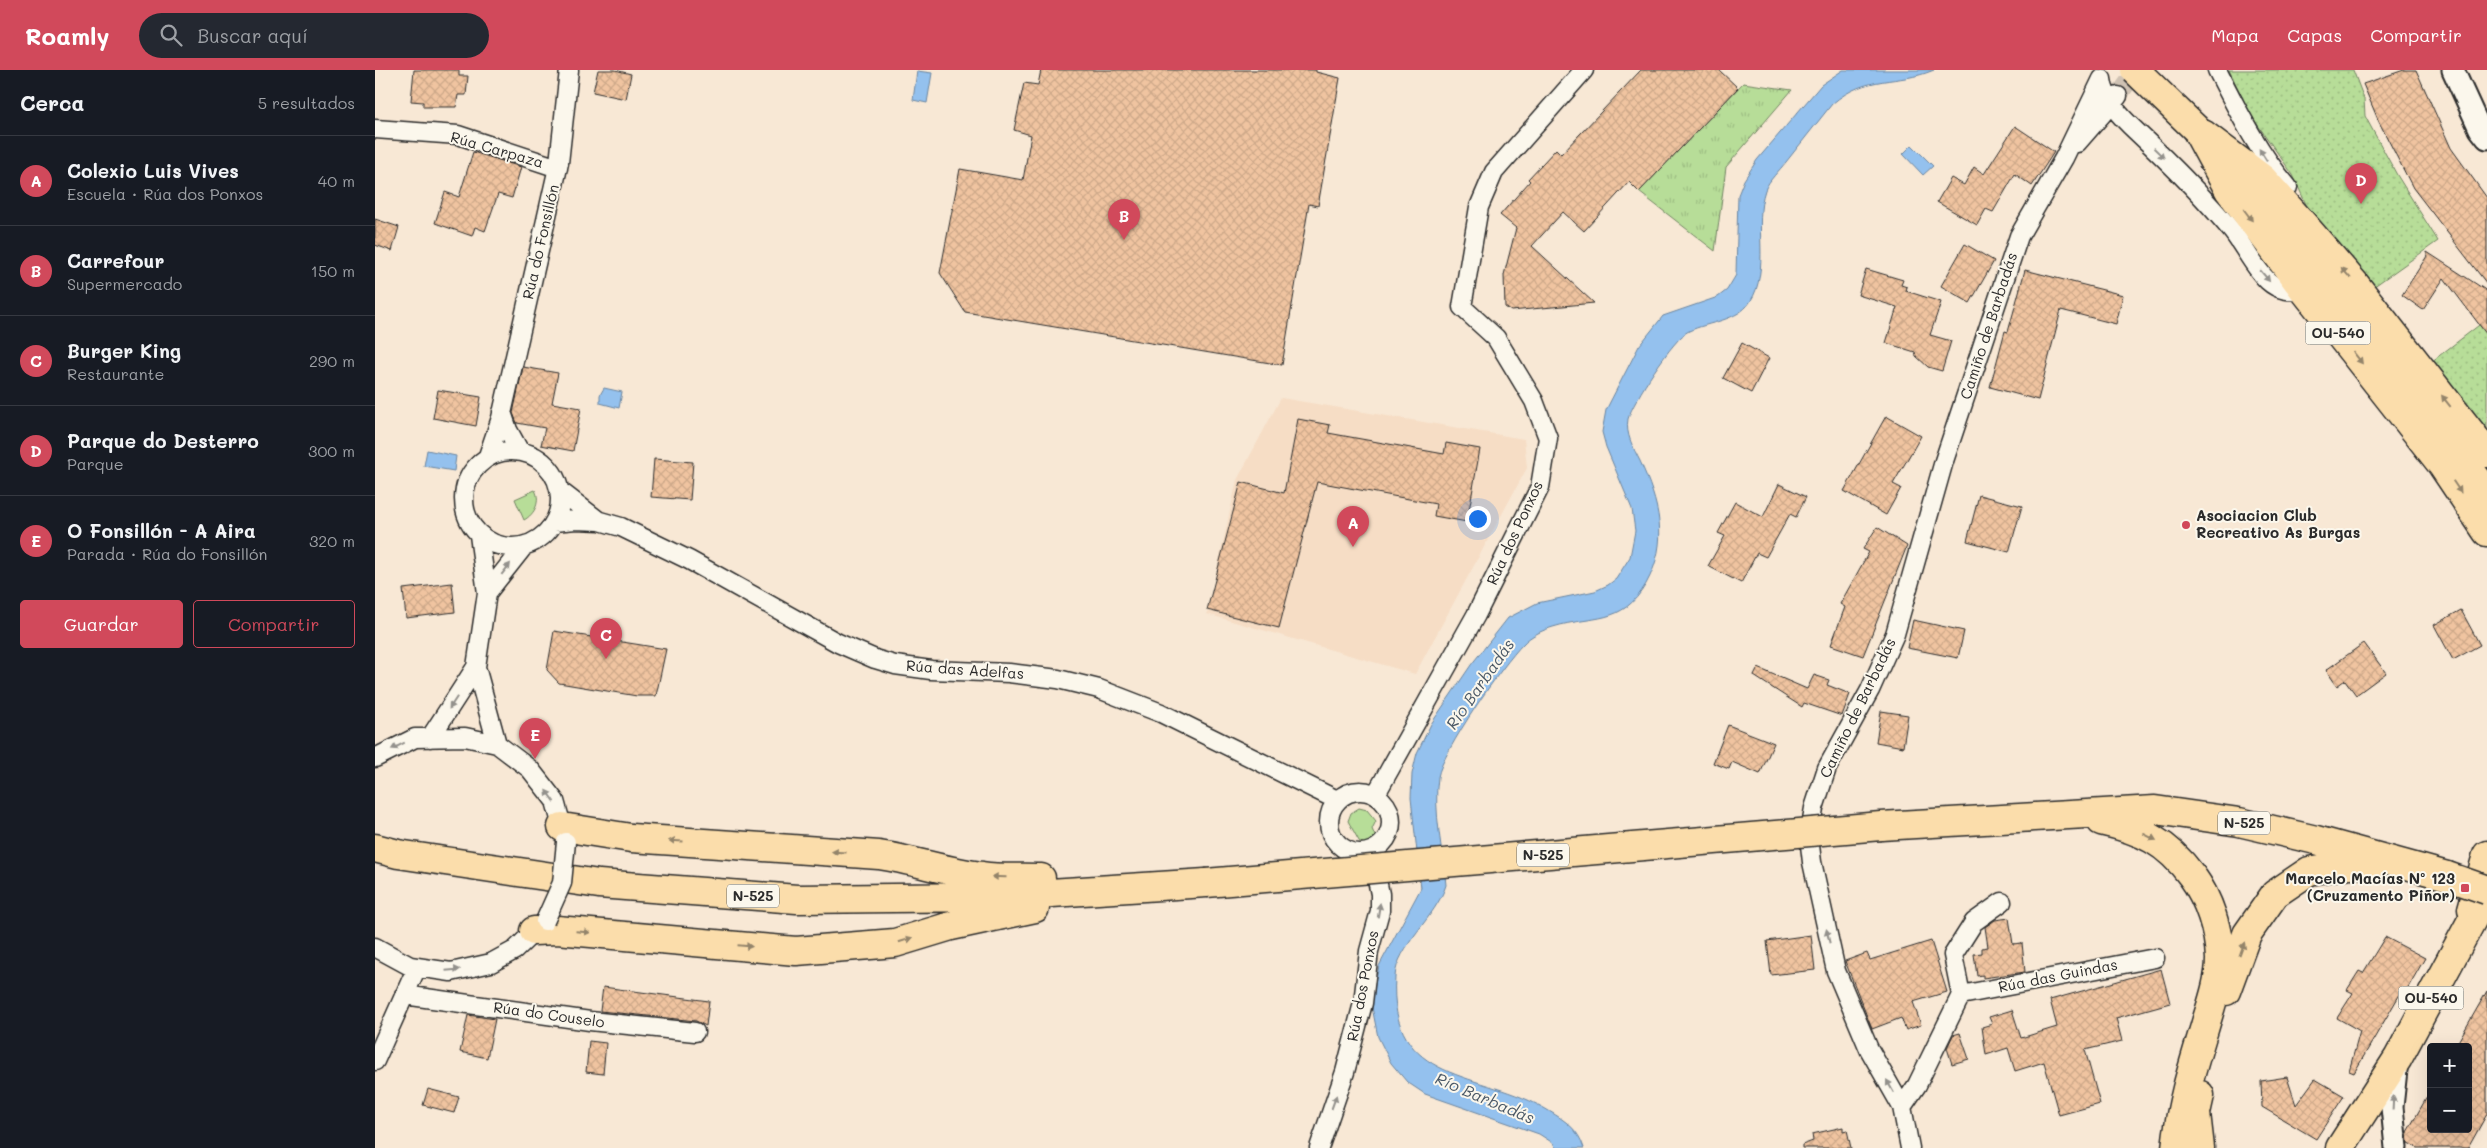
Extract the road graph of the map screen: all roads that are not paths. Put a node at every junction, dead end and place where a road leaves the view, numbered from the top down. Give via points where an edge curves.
1 (569, 70) edge
2 (1584, 70) edge
3 (2217, 70) edge
4 (2453, 70) edge
5 (2139, 72) edge
6 (2115, 99) junction
7 (2101, 118) junction
8 (2124, 120) junction
9 (375, 129) edge
10 (2196, 129) junction
11 (2487, 138) edge
12 (2063, 158) junction
13 (558, 168) junction
14 (2304, 225) junction
15 (2303, 290) junction
16 (502, 412) junction
17 (2478, 436) edge
18 (519, 450) junction
19 (2487, 453) edge
20 (488, 456) junction
21 (559, 490) junction
22 (2487, 492) edge
23 (600, 521) junction
24 (554, 522) junction
25 (2487, 532) edge
26 (479, 535) junction
27 (525, 545) junction
28 (487, 593) junction
29 (476, 667) junction
30 (430, 738) junction
31 (497, 744) junction
32 (376, 757) edge
33 (1376, 794) junction
34 (1337, 800) junction
35 (2070, 814) junction
36 (564, 835) junction
37 (375, 848) edge
38 (1371, 851) junction
39 (2487, 855) edge
40 (2413, 865) junction
41 (1134, 888) junction
42 (2487, 891) edge
43 (2003, 902) dead end
44 (2487, 910) edge
45 (540, 926) junction
46 (2464, 937) junction
47 (375, 947) edge
48 (2155, 958) dead end
49 (417, 967) junction
50 (404, 995) junction
51 (1961, 995) junction
52 (695, 1032) dead end
53 (2398, 1058) junction
54 (375, 1061) edge
55 (1902, 1107) junction
56 (2178, 1143) edge
57 (1319, 1148) edge
58 (1910, 1148) edge
59 (2200, 1148) edge
60 (2340, 1148) edge
61 (2396, 1148) edge

1 - 13 street, Rúa do Fonsillón
2 - 33 street, Rúa dos Ponxos via 1495,172 1479,207 1462,307 1496,338 1537,407 1548,438 1540,487 1476,615
14 -> 3 street via 2300,202 2267,161
4 - 11 street
5 - 10 main road, OU-540, bridge
6 - 7 street, Camiño de Barbadás
6 - 8 street
6 - 12 street, Camiño de Barbadás via 2106,94 2102,79
7 - 8 street via 2115,115
7 - 12 street, Camiño de Barbadás
8 -> 15 street via 2208,203 2266,279 2278,289
9 - 13 street, Rúa Carpaza via 458,135
10 - 14 main road, OU-540 via 2263,179
10 -> 15 main road, OU-540 via 2229,190
10 - 22 main road, OU-540 via 2269,210
55 -> 12 street, Camiño de Barbadás via 1869,1049 1836,971 1809,837 1827,768 1870,690 1895,634 1944,462 2019,236
13 - 16 street, Rúa do Fonsillón
17 -> 14 main road, OU-540
15 -> 25 main road, OU-540 via 2442,465
16 - 18 street
16 - 20 street, Rúa do Fonsillón
17 - 19 main road, OU-540
18 - 20 street
18 - 21 street via 548,465 557,479
20 - 26 street via 476,466 463,493 467,516
21 - 23 street, Rúa das Adelfas
21 - 24 street via 559,511
23 - 24 street, Rúa das Adelfas
23 - 34 street, Rúa das Adelfas via 621,527 689,560 822,634 875,659 939,671 1009,673 1058,679 1099,689 1161,713
24 - 27 street via 542,537
26 - 27 street via 509,547
26 - 28 street
28 -> 27 street
28 - 29 street
29 -> 30 street
29 - 31 street
30 - 31 street via 465,737
30 -> 32 street via 415,738
36 -> 31 street via 555,801 530,769
33 - 34 street via 1352,791
33 - 38 street via 1389,809 1391,829 1387,838
34 - 38 street via 1329,819 1334,839 1350,851
35 - 40 main road, N-525 via 2155,810 2239,822
35 - 41 main road, N-525, bridge via 1881,826
35 -> 56 main road via 2131,828 2157,840 2181,861 2201,888 2216,928 2220,960 2192,1069
41 -> 36 main road via 1063,878 984,876 879,855
36 - 45 street, bridge via 562,883
37 - 41 main road, N-525 via 599,884 797,899 989,897
57 -> 38 street, Rúa dos Ponxos via 1345,1072 1380,911 1381,894
39 - 46 main road, OU-540
40 - 42 main road, N-525, bridge
59 -> 40 main road via 2196,1113 2226,992 2247,934 2275,894 2309,871 2349,864
45 -> 41 main road via 796,951 895,943 951,926
42 - 46 main road, OU-540
43 - 51 street via 1973,922 1953,954
44 - 46 main road, OU-540
49 -> 45 street via 451,972 491,963 515,950
46 - 53 main road, OU-540
47 - 49 street
48 - 51 street, Rúa das Guindas
49 - 50 street
50 - 52 street, Rúa do Couselo
50 - 54 street
51 - 55 street via 1917,1085
53 - 60 main road, OU-540
61 -> 53 street via 2392,1107
55 - 58 street, Camiño de Barbadás

